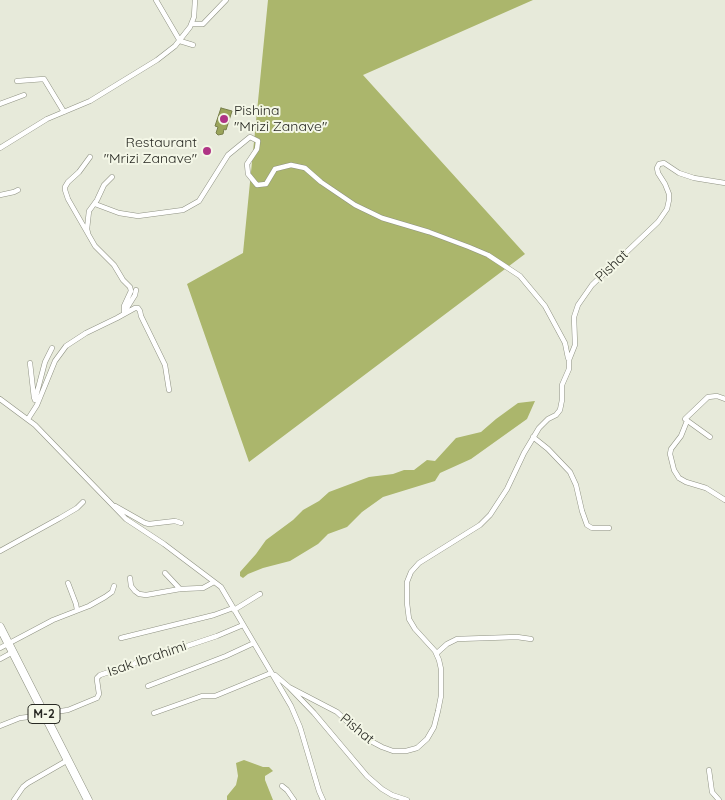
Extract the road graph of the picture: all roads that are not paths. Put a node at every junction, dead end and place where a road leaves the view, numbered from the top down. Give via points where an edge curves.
1 (156, 0) edge
2 (195, 0) edge
3 (226, 0) edge
4 (192, 24) junction
5 (180, 41) junction
6 (192, 45) dead end
7 (17, 81) dead end
8 (24, 95) dead end
9 (0, 104) edge
10 (64, 112) junction
11 (0, 148) edge
12 (90, 156) dead end
13 (112, 178) dead end
14 (725, 183) edge
15 (18, 190) dead end
16 (0, 195) edge
17 (95, 204) junction
18 (88, 234) junction
19 (136, 290) dead end
20 (124, 314) junction
21 (52, 348) dead end
22 (569, 360) junction
23 (30, 363) dead end
24 (170, 390) dead end
25 (0, 399) edge
26 (725, 399) edge
27 (35, 400) junction
28 (34, 408) junction
29 (28, 419) junction
30 (687, 421) junction
31 (533, 437) junction
32 (710, 437) dead end
33 (725, 500) edge
34 (83, 502) dead end
35 (110, 503) junction
36 (181, 523) dead end
37 (609, 528) dead end
38 (0, 551) edge
39 (165, 573) dead end
40 (130, 578) dead end
41 (214, 582) junction
42 (68, 583) dead end
43 (114, 586) dead end
44 (180, 589) junction
45 (260, 594) dead end
46 (233, 609) junction
47 (76, 610) junction
48 (243, 625) junction
49 (0, 627) edge
50 (121, 638) dead end
51 (531, 639) dead end
52 (254, 643) junction
53 (8, 644) junction
54 (0, 648) edge
55 (13, 652) junction
56 (437, 653) junction
57 (0, 659) edge
58 (271, 673) junction
59 (148, 686) dead end
60 (289, 686) junction
61 (154, 713) dead end
62 (44, 714) junction
63 (0, 726) edge
64 (68, 760) junction
65 (709, 770) dead end
66 (282, 786) dead end
67 (14, 800) edge
68 (88, 800) edge
69 (294, 800) edge
70 (323, 800) edge
71 (407, 800) edge
72 (719, 800) edge

1 - 5 street
2 - 4 street
3 - 4 street via 204,24
4 - 5 street
5 - 6 street
5 - 10 street via 157,60 90,101
7 - 10 street via 44,79
8 - 9 street
10 - 11 street
12 - 18 street via 66,184 65,190
13 - 17 street via 104,185
14 - 22 street, Pishat via 694,178 664,163 659,164 658,173 669,194 667,209 582,298 574,318 575,344
15 - 16 street
17 - 18 street via 88,214
17 - 22 street via 138,216 183,210 199,201 228,155 250,137 258,141 257,150 247,164 248,174 257,185 266,184 276,169 291,165 306,168 355,205 382,218 488,255 520,276 545,306 565,343
18 - 20 street via 130,287
19 - 20 street
20 - 24 street via 139,309 165,365
20 - 28 street via 76,339 61,351
21 - 27 street
22 - 31 street, Pishat via 560,410
23 - 27 street
25 - 29 street
26 - 30 street via 714,395 708,397
27 - 28 street
28 - 29 street
29 - 35 street
30 - 32 street
30 - 33 street via 671,449 674,470 679,478 706,488
31 - 37 street via 570,472 587,525
31 - 56 street, Pishat via 490,515 470,532 419,563 409,576 406,594 409,619
34 - 38 street
35 - 36 street via 145,523
35 - 41 street via 126,519
39 - 44 street
40 - 44 street via 132,588 139,594
41 - 44 street via 203,588
41 - 46 street via 221,587
42 - 47 street
43 - 47 street via 109,595
45 - 46 street, Isak Ibrahimi
46 - 48 street
46 - 50 street, Isak Ibrahimi
47 - 53 street
48 - 52 street
48 - 62 street, Isak Ibrahimi via 100,675 97,678 100,694 97,698 68,710 50,710
49 - 53 main road, M-2
51 - 56 street via 458,639
52 - 58 street
52 - 59 street, Isak Ibrahimi
53 - 54 street
53 - 55 main road, M-2
55 - 57 street
55 - 62 main road, M-2
56 - 60 street, Pishat via 441,677 434,727 427,739 412,750 394,751 374,744 337,712
58 - 60 street, Pishat
58 - 61 street via 214,696 202,696
58 - 70 street via 298,722
60 - 71 street, Pishat via 367,776 392,795
62 - 63 street
62 - 64 main road, M-2
64 - 67 street via 28,783
64 - 68 main road, M-2
65 - 72 street via 712,792
66 - 69 street

